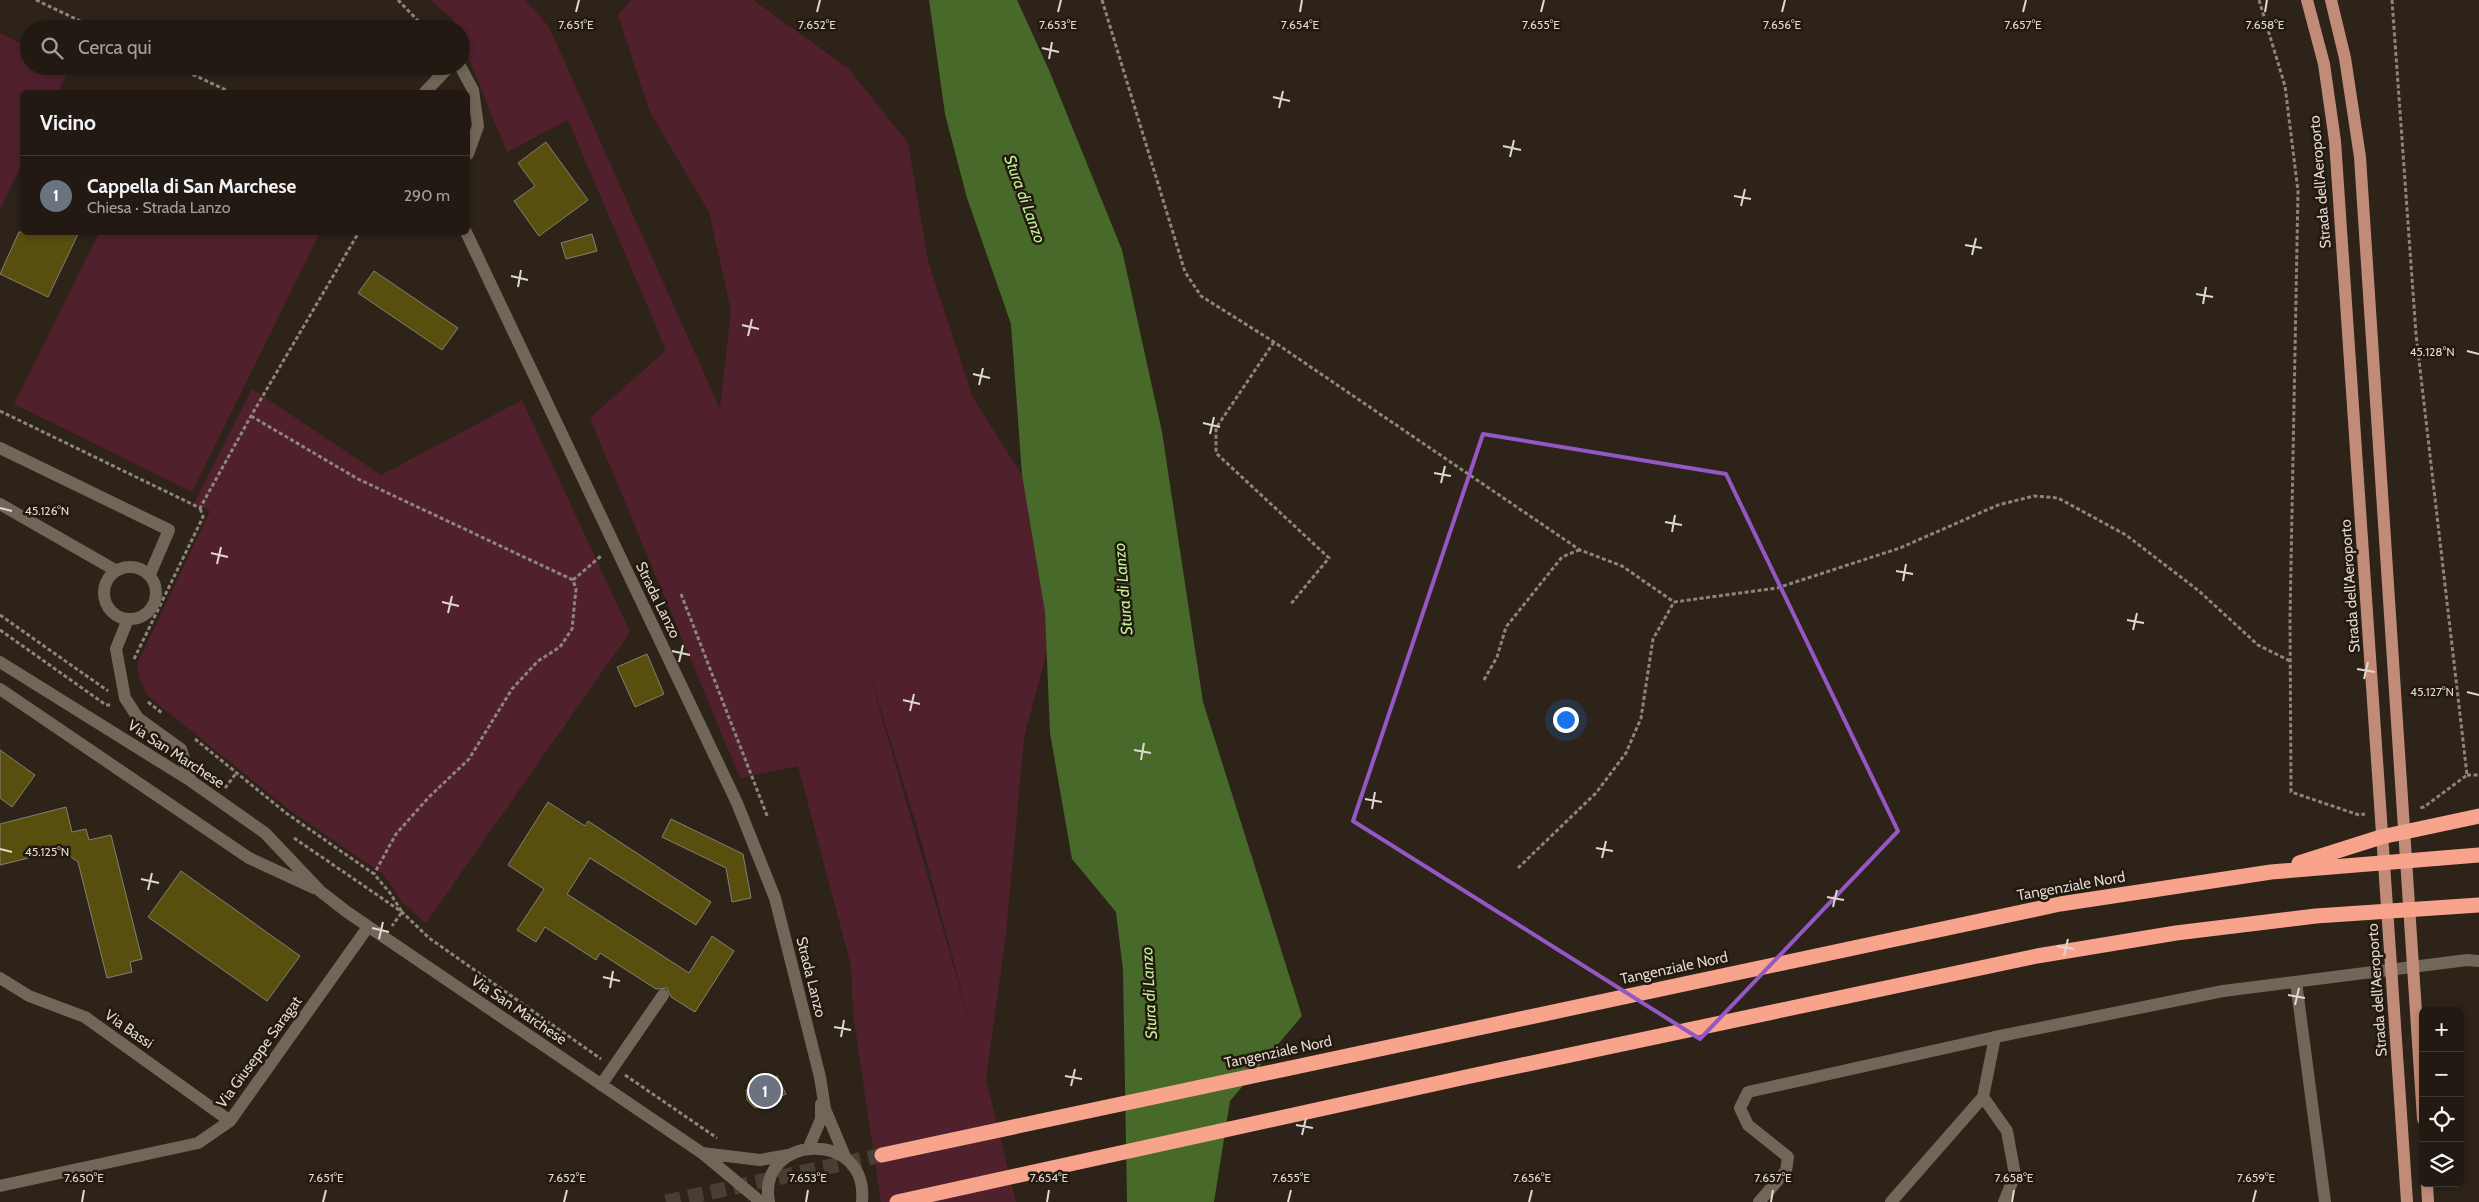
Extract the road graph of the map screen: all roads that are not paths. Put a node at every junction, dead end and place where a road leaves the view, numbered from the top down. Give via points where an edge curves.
1 (2307, 0) edge
2 (2331, 0) edge
3 (441, 75) edge
4 (465, 75) edge
5 (427, 90) edge
6 (470, 148) edge
7 (467, 235) edge
8 (0, 448) edge
9 (0, 504) edge
10 (115, 570) junction
11 (150, 574) junction
12 (128, 619) junction
13 (0, 662) edge
14 (0, 689) edge
15 (191, 782) junction
16 (2479, 816) edge
17 (2479, 855) edge
18 (2271, 872) junction
19 (320, 892) junction
20 (2479, 905) edge
21 (368, 927) junction
22 (2473, 960) edge
23 (0, 978) edge
24 (2296, 982) junction
25 (663, 995) dead end
26 (1996, 1037) junction
27 (820, 1077) junction
28 (601, 1086) junction
29 (1983, 1097) junction
30 (2421, 1097) edge
31 (230, 1121) junction
32 (810, 1147) junction
33 (702, 1153) junction
34 (788, 1155) junction
35 (882, 1155) tunnel mouth
36 (846, 1159) junction
37 (0, 1186) edge
38 (2427, 1187) edge
39 (761, 1202) edge
40 (769, 1202) edge
41 (862, 1202) edge
42 (897, 1202) edge
43 (1759, 1202) edge
44 (1891, 1202) edge
45 (2004, 1202) edge
46 (2325, 1202) edge
47 (2407, 1202) edge
48 (2428, 1202) edge

1 - 47 main road, Strada dell'Aeroporto via 2324,64 2335,141
2 - 30 main road via 2345,58 2360,157
3 - 5 street
4 - 6 street via 473,90 478,126
7 - 27 street, Strada Lanzo via 736,803 775,898
8 - 11 street via 169,530
9 - 10 street
10 - 11 street via 134,566
10 - 12 street via 104,587 106,604 117,616
11 - 12 street via 156,588 152,607 144,615
12 - 15 street via 116,649 125,698 138,718 180,749
13 - 15 street, Via San Marchese
14 - 19 street, Via San Marchese via 249,858
15 - 19 street, Via San Marchese via 266,833
16 - 18 highway via 2381,837
17 - 18 highway, Tangenziale Nord
18 - 35 highway, Tangenziale Nord via 2060,904
19 - 21 street, Via San Marchese
20 - 42 highway via 2316,916 2176,933 2037,956
21 - 28 street, Via San Marchese
21 - 31 street, Via Giuseppe Saragat
22 - 24 street
23 - 31 street, Via Bassi via 29,996 85,1017
24 - 26 street via 2223,992
24 - 46 street
25 - 28 street
26 - 29 street
26 - 43 street via 1748,1092 1740,1108 1748,1125 1788,1157 1786,1170
27 - 32 street, Strada Lanzo via 821,1119
27 - 36 street, Strada Lanzo via 825,1109
28 - 33 street, Via San Marchese
29 - 44 street
29 - 45 street via 2007,1131 2016,1175
31 - 37 street, Via Giuseppe Saragat via 198,1144
32 - 34 street, Via San Marchese
32 - 36 street via 822,1148
33 - 34 street, Via San Marchese via 760,1160
33 - 39 street, Via San Marchese
34 - 40 street via 770,1180
36 - 41 street, Strada Lanzo via 856,1170 862,1185
38 - 48 main road

